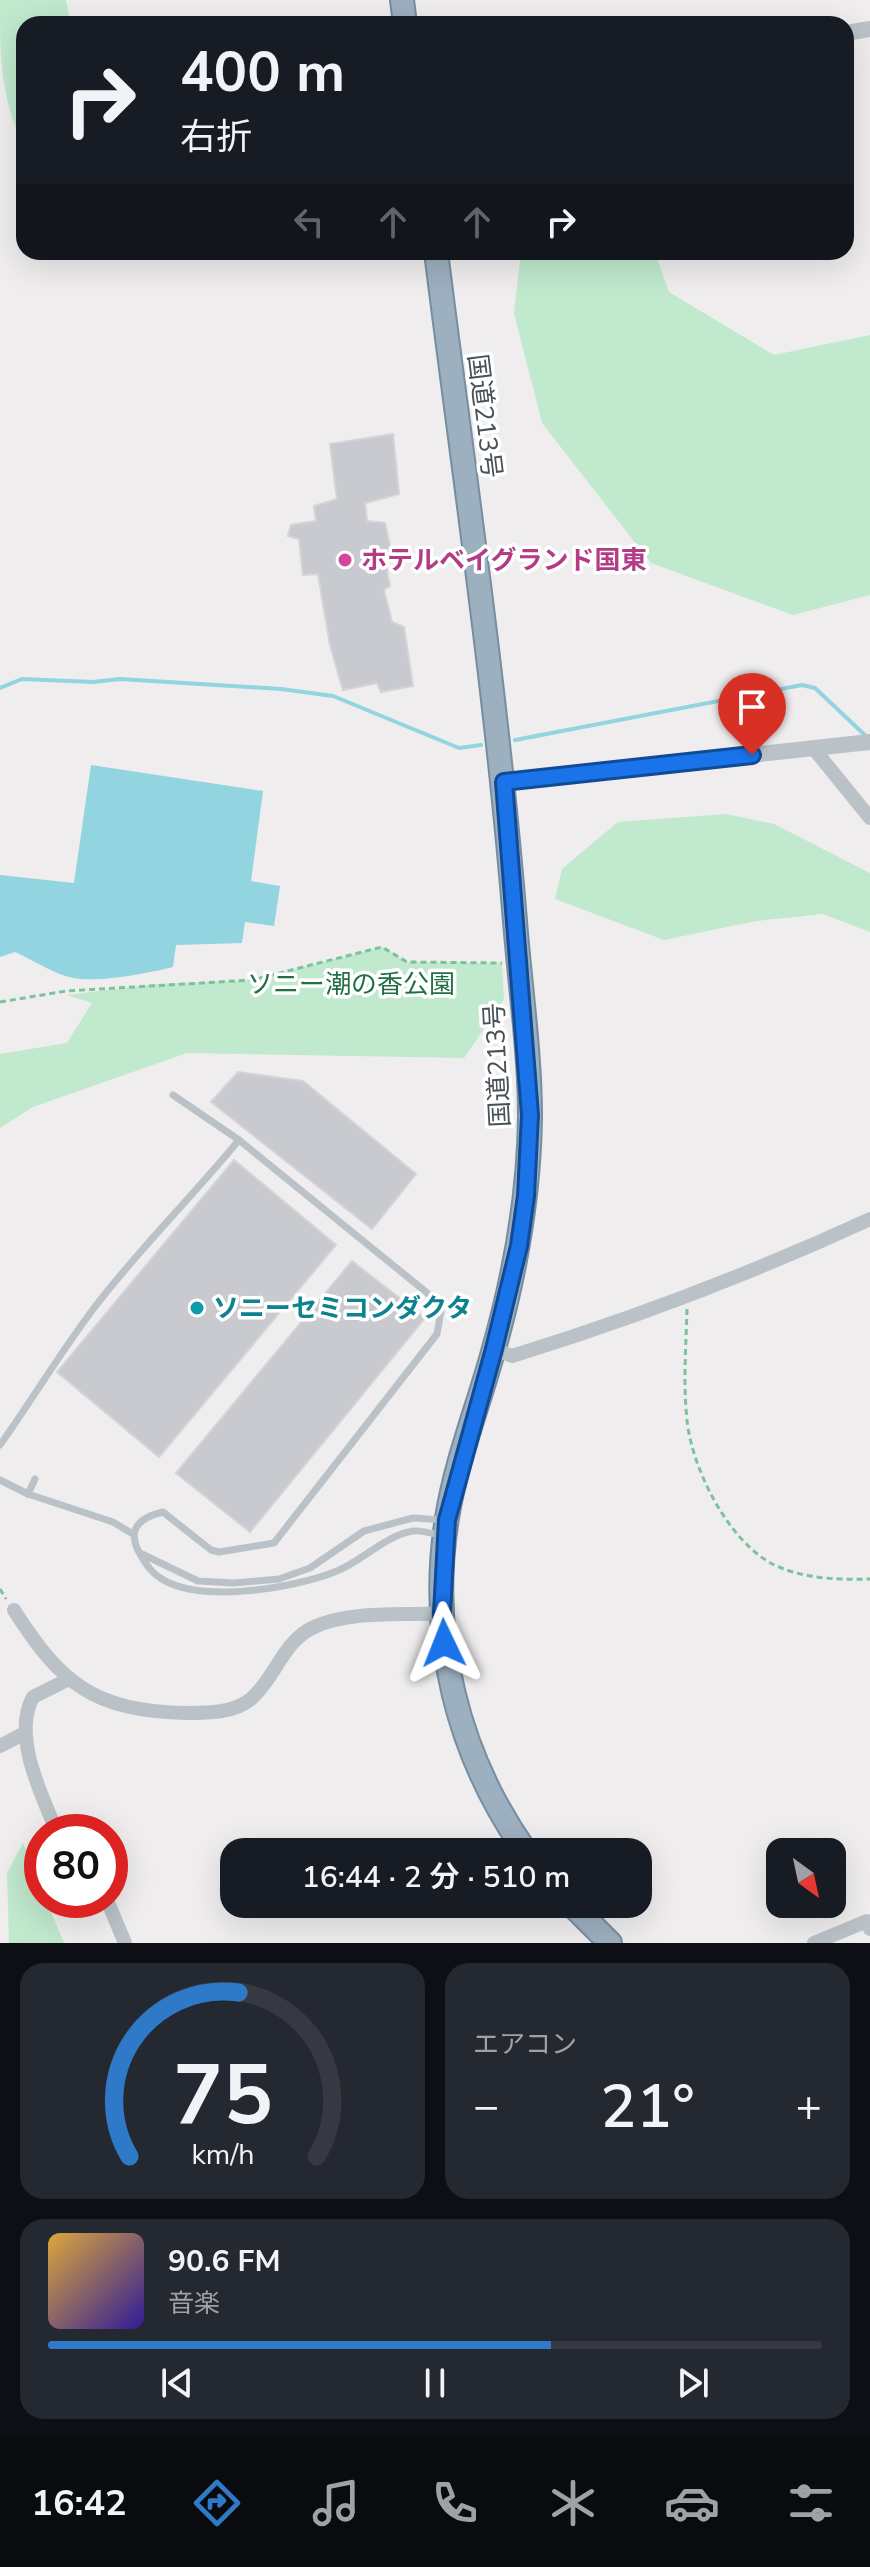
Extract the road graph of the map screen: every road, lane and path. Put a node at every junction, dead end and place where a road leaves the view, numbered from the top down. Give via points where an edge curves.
1 (437, 260) edge
2 (870, 742) edge
3 (814, 749) junction
4 (504, 782) junction
5 (870, 818) edge
6 (502, 963) dead end
7 (0, 1002) edge
8 (173, 1095) dead end
9 (239, 1140) junction
10 (870, 1219) edge
11 (687, 1297) junction
12 (494, 1349) junction
13 (0, 1445) edge
14 (35, 1479) dead end
15 (0, 1480) edge
16 (28, 1494) junction
17 (446, 1528) junction
18 (133, 1534) junction
19 (140, 1553) junction
20 (870, 1579) edge
21 (14, 1610) dead end
22 (442, 1613) junction
23 (69, 1679) junction
24 (25, 1733) junction
25 (0, 1746) edge
26 (51, 1814) edge
27 (517, 1838) edge
28 (115, 1918) edge
29 (585, 1918) edge
30 (870, 1929) edge
31 (125, 1943) edge
32 (610, 1943) edge
33 (814, 1943) edge

1 - 4 highway, 国道213号
2 - 3 street
3 - 4 street
3 - 5 street
4 - 12 highway, 国道213号 via 530,1115 519,1246
6 - 7 path via 407,962 382,947 252,980 66,991
8 - 9 lane
9 - 13 lane via 95,1306
9 - 18 lane via 442,1305 437,1334 274,1543 219,1552 163,1512 142,1519
10 - 11 street
11 - 12 street via 512,1356
11 - 20 path via 687,1423 713,1498 748,1544 782,1569 831,1579
12 - 17 highway, 国道213号
14 - 16 lane
15 - 16 lane
16 - 18 lane via 113,1522
17 - 19 lane via 413,1518 381,1525 351,1538 303,1572 234,1583 198,1581
17 - 19 lane via 397,1536 340,1570 266,1589 211,1591 175,1584 153,1572
17 - 22 highway, 国道213号
18 - 19 lane
21 - 23 street via 37,1647
22 - 23 street via 319,1625 297,1636 252,1697 218,1712 135,1709 106,1702
22 - 27 highway, 国道213号 via 451,1682 468,1748
23 - 24 street via 33,1697 26,1710
24 - 25 street
24 - 26 street
28 - 31 street
29 - 32 highway
30 - 33 street via 867,1921

